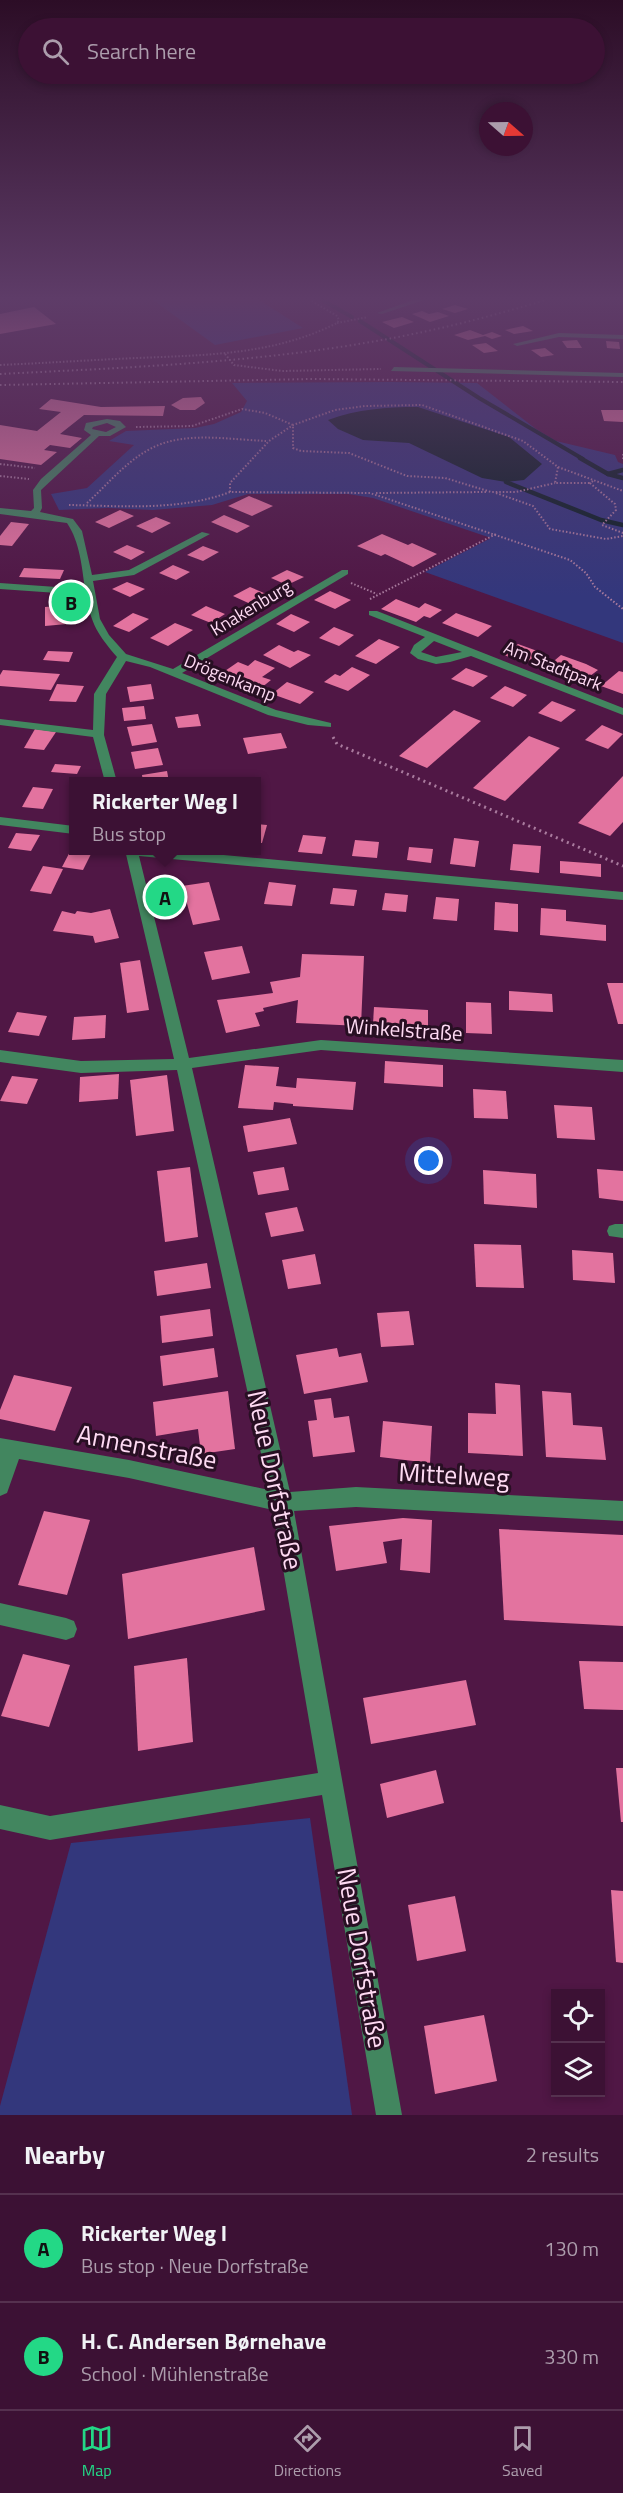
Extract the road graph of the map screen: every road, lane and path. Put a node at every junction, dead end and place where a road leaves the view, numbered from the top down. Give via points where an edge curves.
1 (292, 425) junction
2 (122, 427) joint
3 (269, 441) junction
4 (623, 454) edge
5 (623, 461) edge
6 (0, 464) edge
7 (558, 467) junction
8 (55, 471) junction
9 (0, 476) edge
10 (44, 481) junction
11 (592, 482) junction
12 (555, 483) junction
13 (623, 491) edge
14 (230, 492) junction
15 (491, 492) junction
16 (370, 493) junction
17 (87, 504) junction
18 (0, 511) edge
19 (36, 511) junction
20 (205, 534) dead end
21 (497, 534) junction
22 (623, 535) edge
23 (341, 574) joint
24 (87, 579) junction
25 (0, 586) edge
26 (91, 592) junction
27 (378, 594) junction
28 (623, 609) edge
29 (374, 613) joint
30 (433, 637) junction
31 (471, 651) junction
32 (123, 657) junction
33 (174, 673) junction
34 (623, 712) edge
35 (0, 722) edge
36 (327, 725) joint
37 (98, 735) junction
38 (110, 777) edge
39 (0, 821) edge
40 (69, 829) edge
41 (132, 855) edge
42 (175, 855) edge
43 (623, 866) edge
44 (623, 896) edge
45 (0, 1056) edge
46 (183, 1064) junction
47 (623, 1066) edge
48 (6, 1448) edge
49 (0, 1486) edge
50 (282, 1502) junction
51 (623, 1511) edge
52 (0, 1614) edge
53 (66, 1629) dead end
54 (331, 1782) junction
55 (0, 1817) edge
56 (389, 2115) edge

1 - 2 path via 272,415 236,410 189,426
1 - 3 path
1 - 7 path via 345,409 422,405 523,441
1 - 15 path via 293,448 301,451 349,453 407,476 445,478
2 - 8 street via 97,434
3 - 14 path via 230,483
3 - 17 path via 199,440 154,447
4 - 5 path
6 - 8 path
7 - 11 path
7 - 12 path
8 - 10 street
9 - 10 path
10 - 19 street via 38,490
11 - 12 path
11 - 13 path
11 - 22 path via 615,504 616,510 602,525
12 - 15 path via 516,492
14 - 16 path
14 - 17 path via 209,500 146,506
15 - 16 path
15 - 22 path via 530,504 550,530 606,539
16 - 21 path
17 - 19 path
18 - 19 street
19 - 24 street via 70,521 84,554
20 - 24 street via 131,573
21 - 27 path
21 - 28 path via 570,560
23 - 27 path
23 - 33 street, Knakenburg
24 - 26 street
25 - 26 street
26 - 32 street via 95,619
27 - 29 path via 358,607
29 - 30 street, Am Stadtpark
30 - 31 street, Am Stadtpark
30 - 31 street, Am Stadtpark via 415,653 434,661 453,660
31 - 34 street, Am Stadtpark
32 - 33 street, Drögenkamp
32 - 37 street via 100,694
33 - 36 street, Drögenkamp via 283,717
35 - 37 street
36 - 43 path via 337,744
37 - 38 street
39 - 40 street
41 - 46 street, Neue Dorfstraße
42 - 44 street
45 - 46 street, Winkelstraße via 81,1067
46 - 47 street, Winkelstraße via 321,1045
46 - 50 street, Neue Dorfstraße
48 - 49 street
48 - 50 street, Annenstraße via 129,1469
50 - 51 street, Mittelweg via 356,1497
50 - 54 street, Neue Dorfstraße
52 - 53 street
54 - 55 street via 50,1828
54 - 56 street, Neue Dorfstraße

